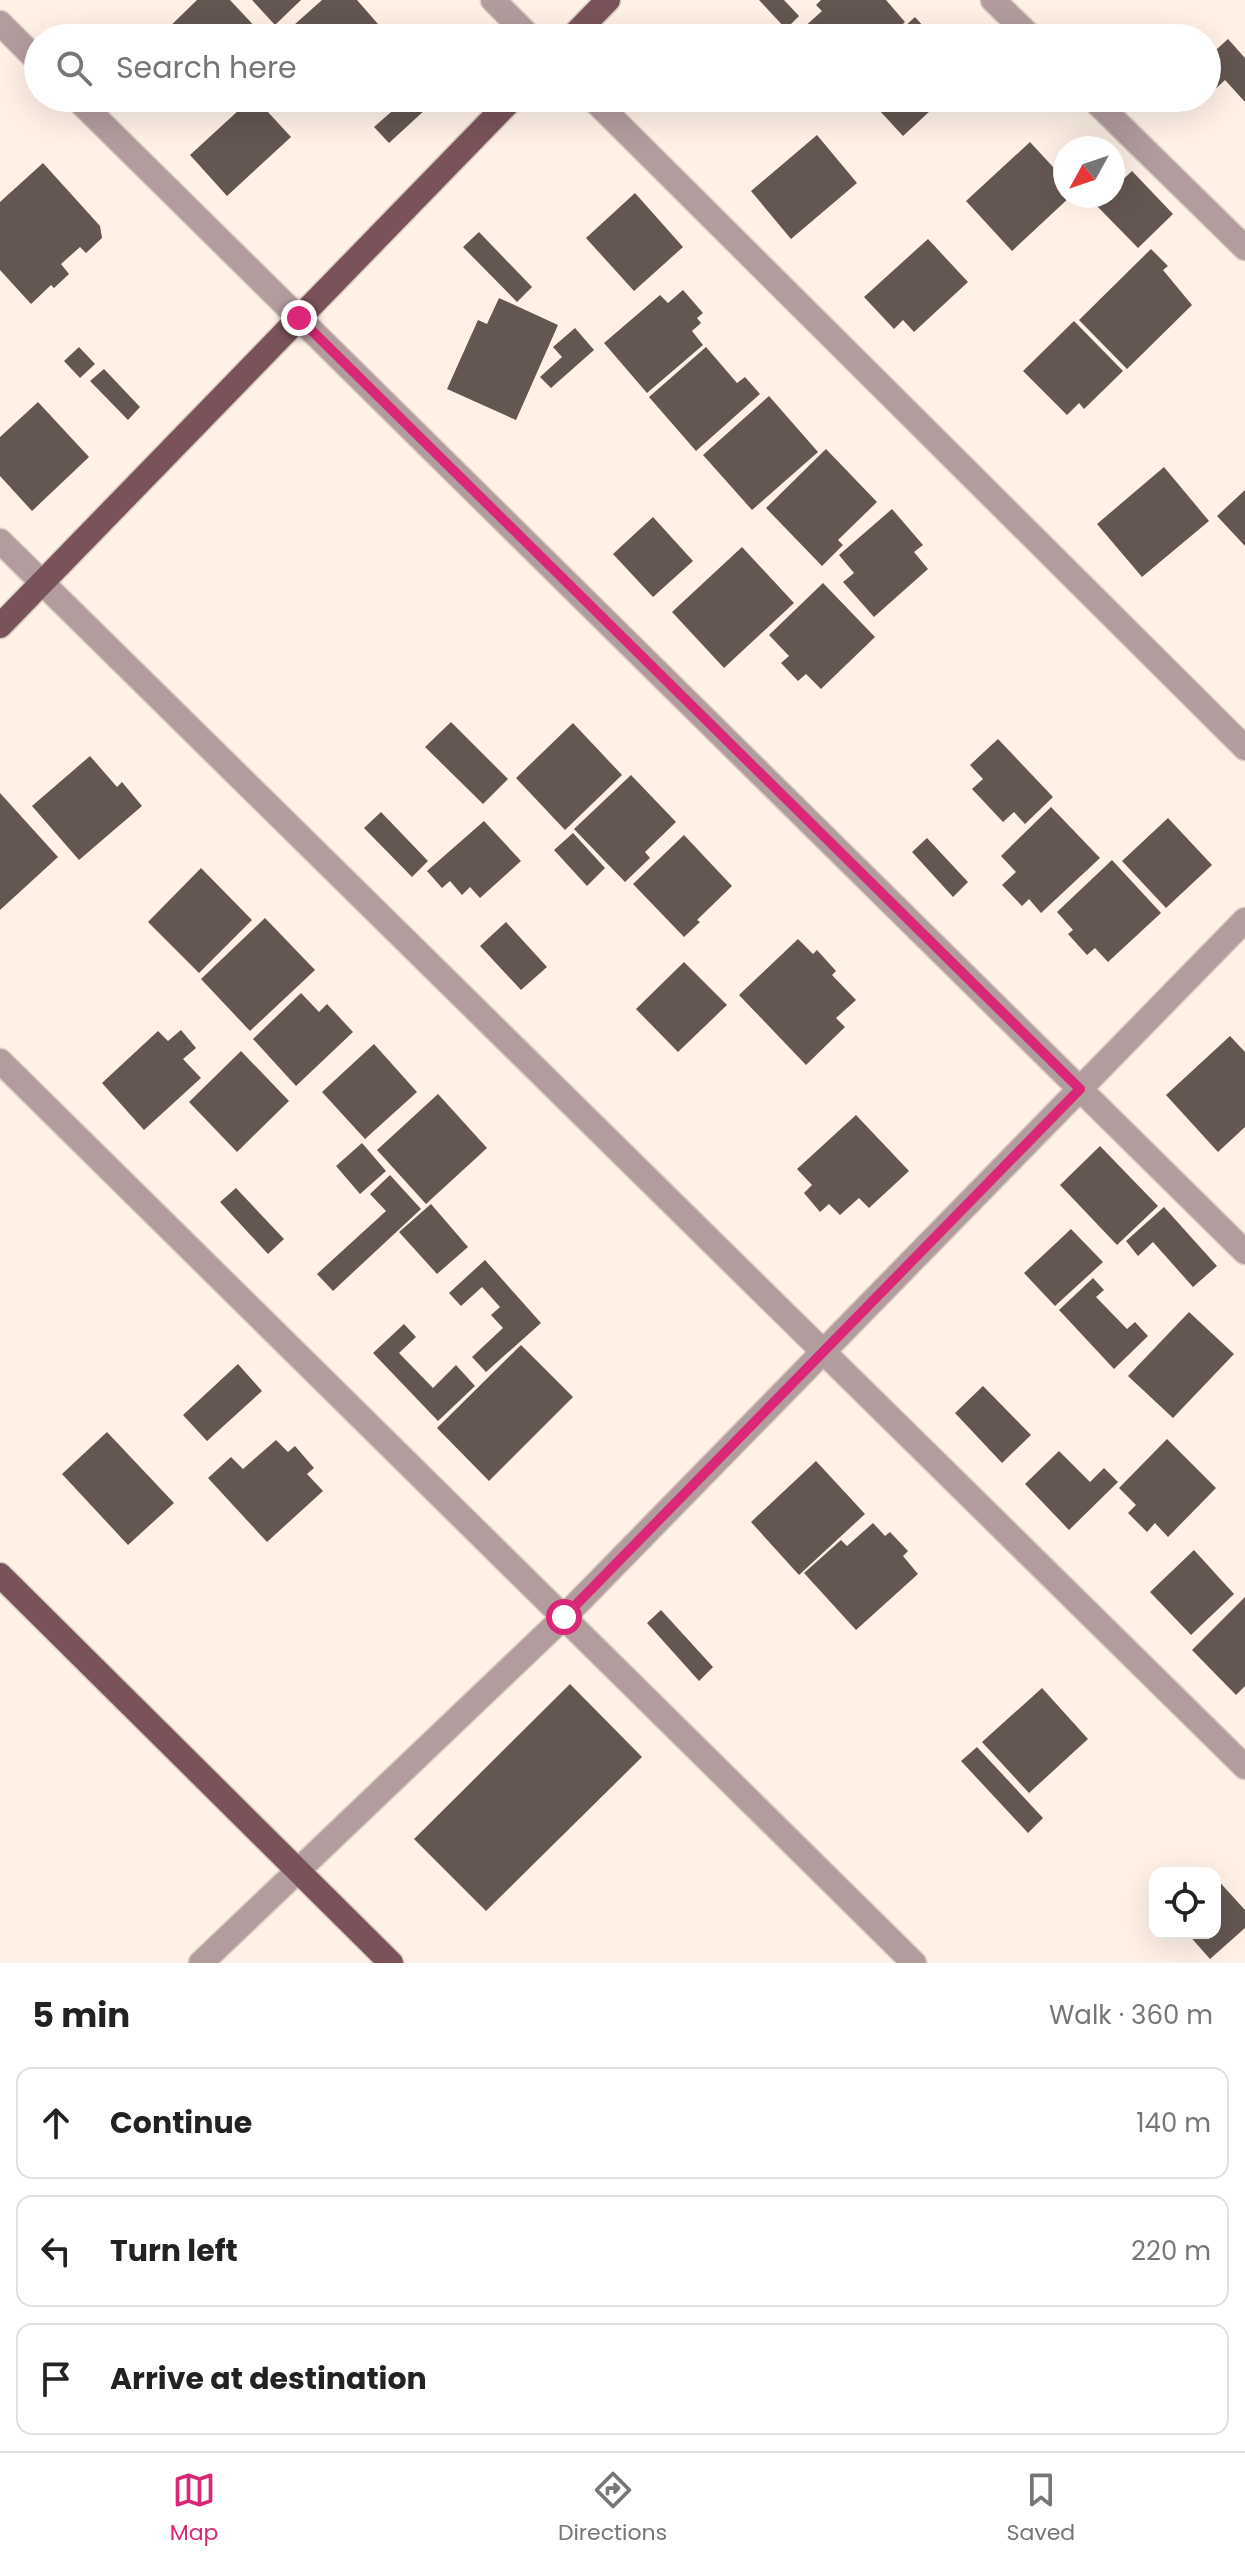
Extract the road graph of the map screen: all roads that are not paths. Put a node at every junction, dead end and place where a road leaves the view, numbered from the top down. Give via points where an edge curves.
1 (493, 0) edge
2 (608, 0) edge
3 (993, 0) edge
4 (0, 23) edge
5 (517, 24) edge
6 (585, 24) edge
7 (1018, 24) edge
8 (24, 47) edge
9 (90, 112) edge
10 (499, 112) edge
11 (606, 112) edge
12 (1106, 112) edge
13 (1245, 248) edge
14 (299, 318) junction
15 (0, 541) edge
16 (42, 582) junction
17 (0, 626) edge
18 (1245, 748) edge
19 (1245, 920) edge
20 (0, 1061) edge
21 (1080, 1089) junction
22 (1245, 1252) edge
23 (823, 1351) junction
24 (0, 1575) edge
25 (564, 1617) junction
26 (1245, 1767) edge
27 (296, 1871) junction
28 (201, 1963) edge
29 (391, 1963) edge
30 (914, 1963) edge

1 - 5 street
2 - 6 main road
3 - 7 street
4 - 8 street
9 - 14 street
10 - 14 main road
11 - 18 street
12 - 13 street
14 - 16 main road
14 - 21 street
15 - 16 street
16 - 17 main road
16 - 23 street
19 - 21 street
20 - 25 street
21 - 22 street
21 - 23 street
23 - 25 street
23 - 26 street
24 - 27 main road
25 - 27 street
25 - 30 street
27 - 28 street
27 - 29 main road

